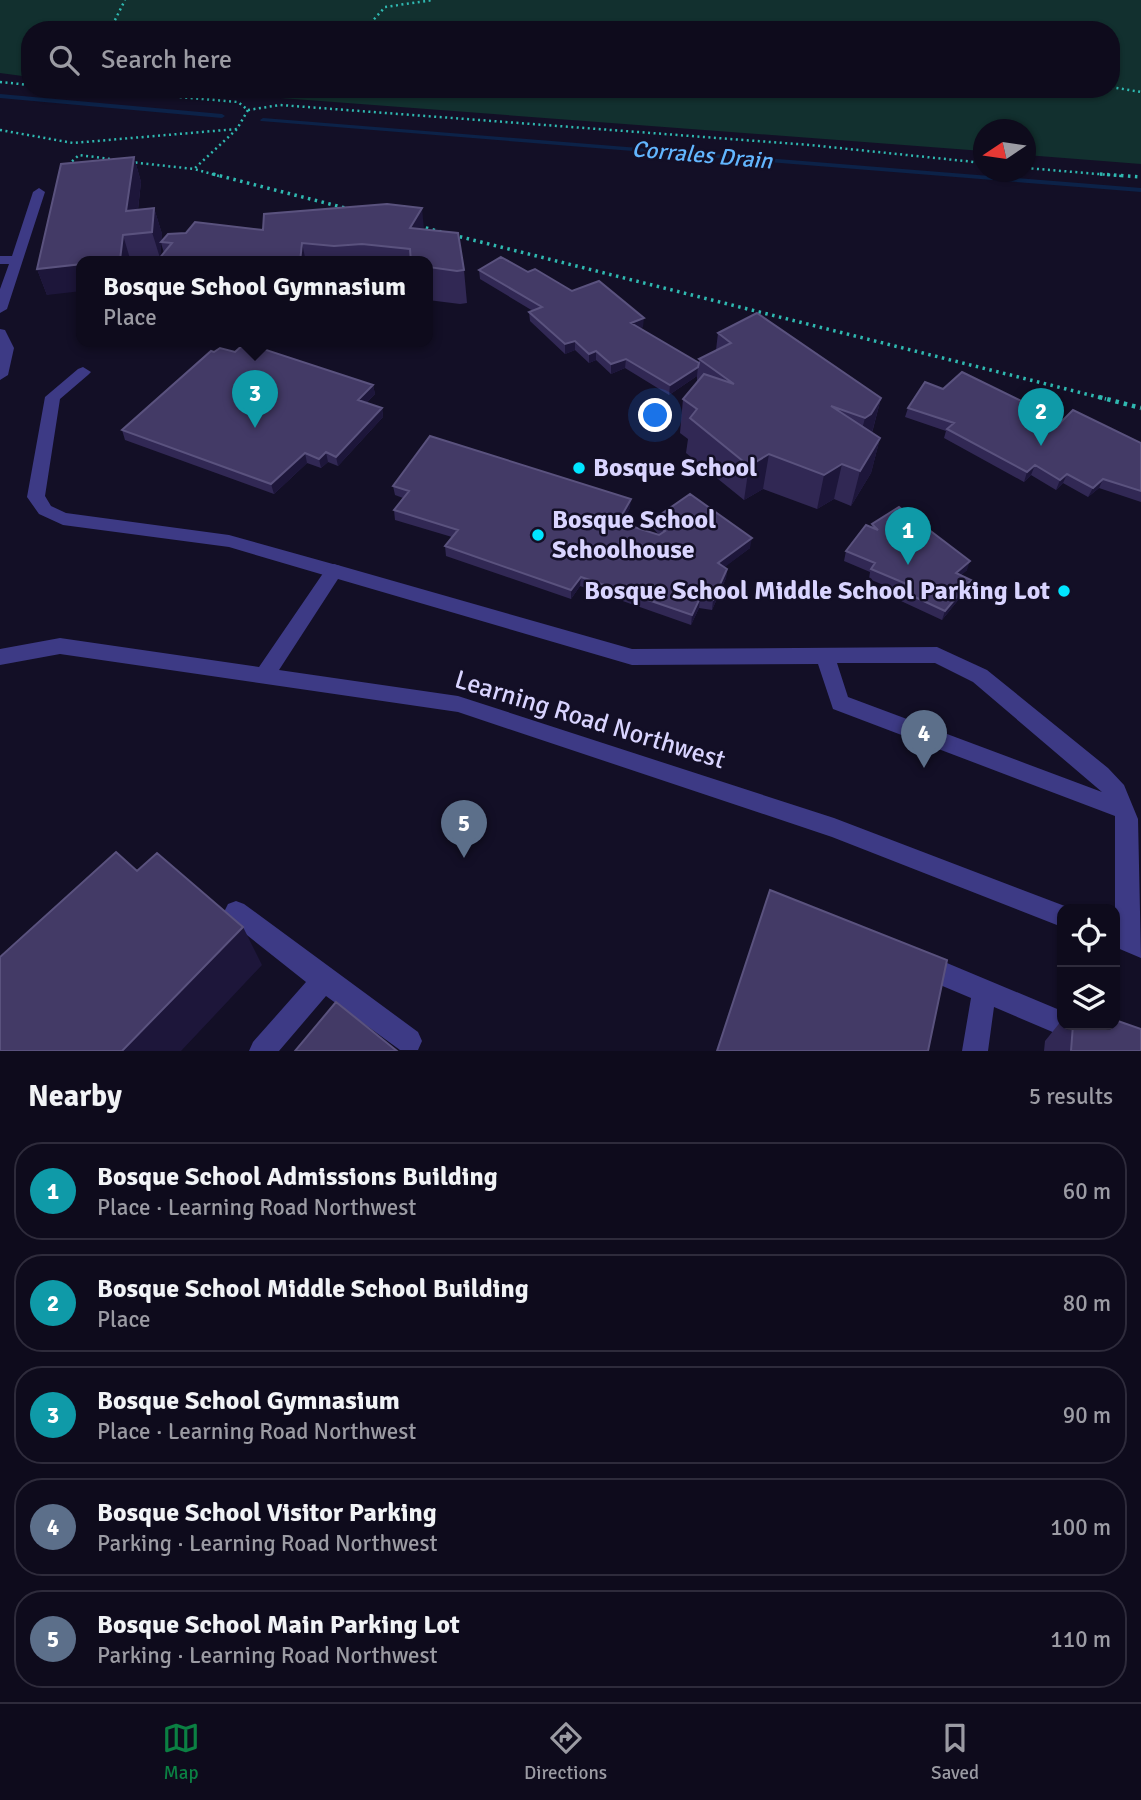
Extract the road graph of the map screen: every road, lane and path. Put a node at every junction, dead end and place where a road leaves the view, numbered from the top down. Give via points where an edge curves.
1 (125, 0) edge
2 (433, 0) edge
3 (115, 21) edge
4 (372, 21) edge
5 (0, 82) edge
6 (21, 84) edge
7 (1120, 88) edge
8 (1141, 92) edge
9 (187, 98) edge
10 (248, 110) junction
11 (0, 130) edge
12 (237, 130) junction
13 (973, 162) edge
14 (194, 169) junction
15 (1036, 169) edge
16 (1141, 177) edge
17 (39, 192) joint
18 (356, 210) edge
19 (410, 224) edge
20 (0, 260) edge
21 (17, 260) junction
22 (0, 309) edge
23 (0, 333) edge
24 (83, 372) dead end
25 (0, 375) edge
26 (1141, 408) edge
27 (334, 571) junction
28 (825, 656) junction
29 (0, 657) edge
30 (264, 676) junction
31 (1125, 810) junction
32 (236, 912) dead end
33 (1057, 914) edge
34 (1128, 941) edge
35 (896, 954) edge
36 (324, 980) junction
37 (984, 991) junction
38 (1057, 1021) edge
39 (410, 1041) dead end
40 (262, 1051) edge
41 (975, 1051) edge

1 - 3 path
2 - 4 path via 384,7
5 - 6 path
7 - 8 path
9 - 10 path via 238,102
10 - 12 path
10 - 13 path via 280,105
11 - 12 path via 73,143
12 - 14 path
14 - 17 path via 79,155
14 - 18 path
15 - 16 path
17 - 21 street
19 - 26 path
20 - 21 street
21 - 22 street
23 - 25 street via 7,348
24 - 27 street via 53,397 36,497 45,510 63,519 229,541
27 - 28 street via 632,657
27 - 30 street
28 - 31 street via 840,703
28 - 31 street via 937,655 980,676 1100,775
29 - 30 street, Learning Road Northwest via 60,646
30 - 33 street, Learning Road Northwest via 458,704 834,828
31 - 34 street
32 - 36 street
35 - 37 street
36 - 39 street
36 - 40 street
37 - 38 street
37 - 41 street

